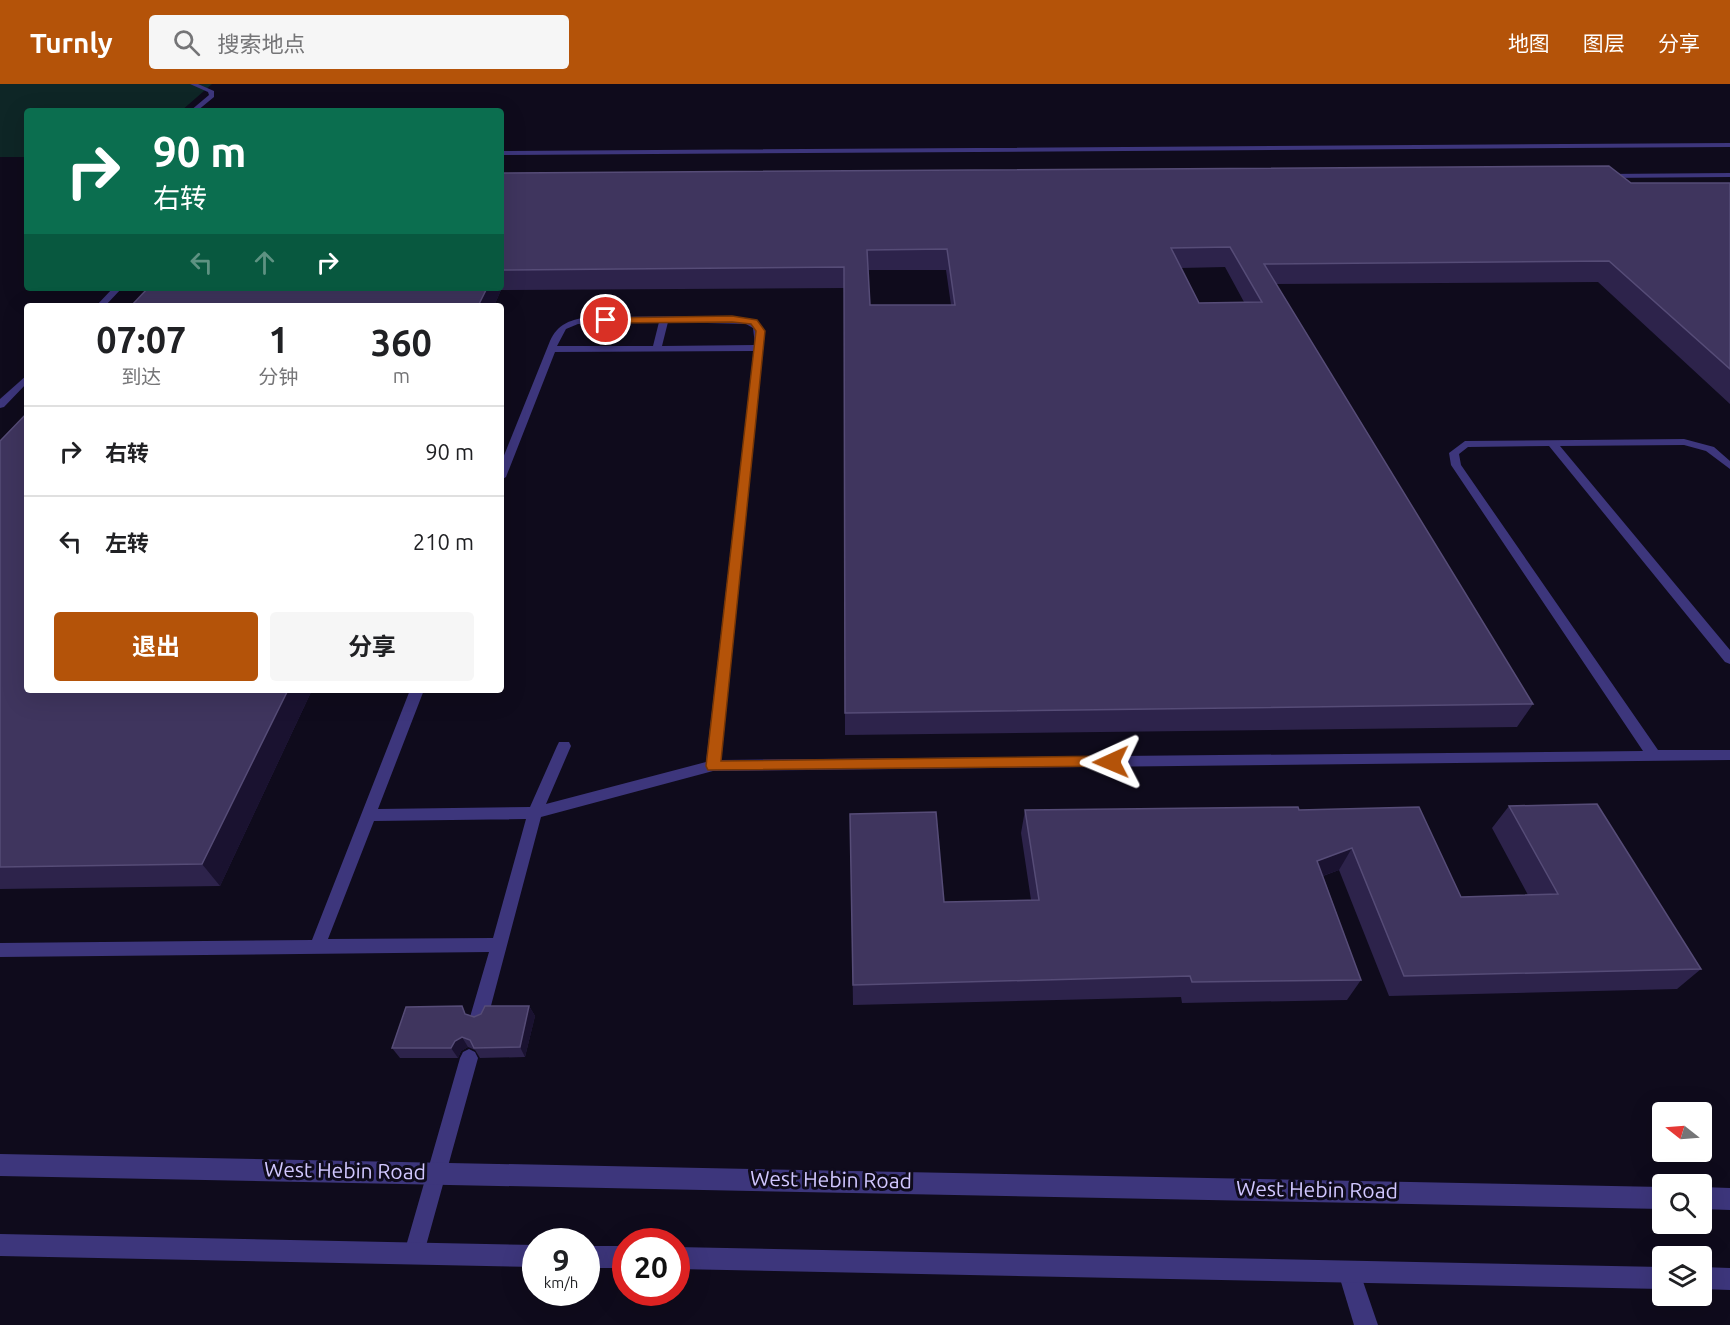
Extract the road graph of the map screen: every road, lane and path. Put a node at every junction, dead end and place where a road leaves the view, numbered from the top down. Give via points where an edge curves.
1 (193, 84) edge
2 (197, 108) edge
3 (1730, 145) edge
4 (504, 153) edge
5 (1730, 175) edge
6 (1596, 176) edge
7 (115, 291) edge
8 (103, 303) edge
9 (664, 320) junction
10 (551, 348) junction
11 (657, 348) junction
12 (759, 348) junction
13 (24, 381) edge
14 (0, 405) edge
15 (1552, 443) junction
16 (1730, 466) edge
17 (504, 469) edge
18 (1730, 659) edge
19 (416, 693) edge
20 (564, 746) dead end
21 (1730, 754) edge
22 (1654, 755) junction
23 (713, 766) junction
24 (535, 813) junction
25 (368, 815) junction
26 (499, 945) junction
27 (317, 947) junction
28 (0, 950) edge
29 (479, 1017) edge
30 (469, 1058) dead end
31 (0, 1165) edge
32 (437, 1173) junction
33 (1652, 1198) edge
34 (1712, 1198) edge
35 (1730, 1199) edge
36 (0, 1245) edge
37 (414, 1253) junction
38 (522, 1256) edge
39 (690, 1258) edge
40 (1349, 1272) junction
41 (1652, 1278) edge
42 (1712, 1278) edge
43 (1730, 1279) edge
44 (1366, 1325) edge

1 - 2 lane via 211,91 212,96
3 - 4 lane
5 - 6 lane
7 - 8 lane
9 - 10 lane via 573,323 558,331
9 - 11 lane
9 - 12 lane via 753,322 760,331
10 - 11 lane
10 - 17 lane
11 - 12 lane
12 - 23 lane
13 - 14 lane
15 - 16 lane via 1684,442 1710,449
15 - 18 lane
15 - 22 lane via 1465,444 1454,453 1456,465
19 - 25 lane
20 - 24 lane
21 - 22 lane
22 - 23 lane
23 - 24 lane
24 - 25 lane
24 - 26 lane
25 - 27 lane
26 - 27 lane
26 - 29 lane
27 - 28 lane
30 - 32 lane
31 - 32 street, West Hebin Road
32 - 33 street, West Hebin Road
32 - 37 lane
34 - 35 street
36 - 37 street
37 - 38 street
39 - 40 street
40 - 41 street
40 - 44 street
42 - 43 street

